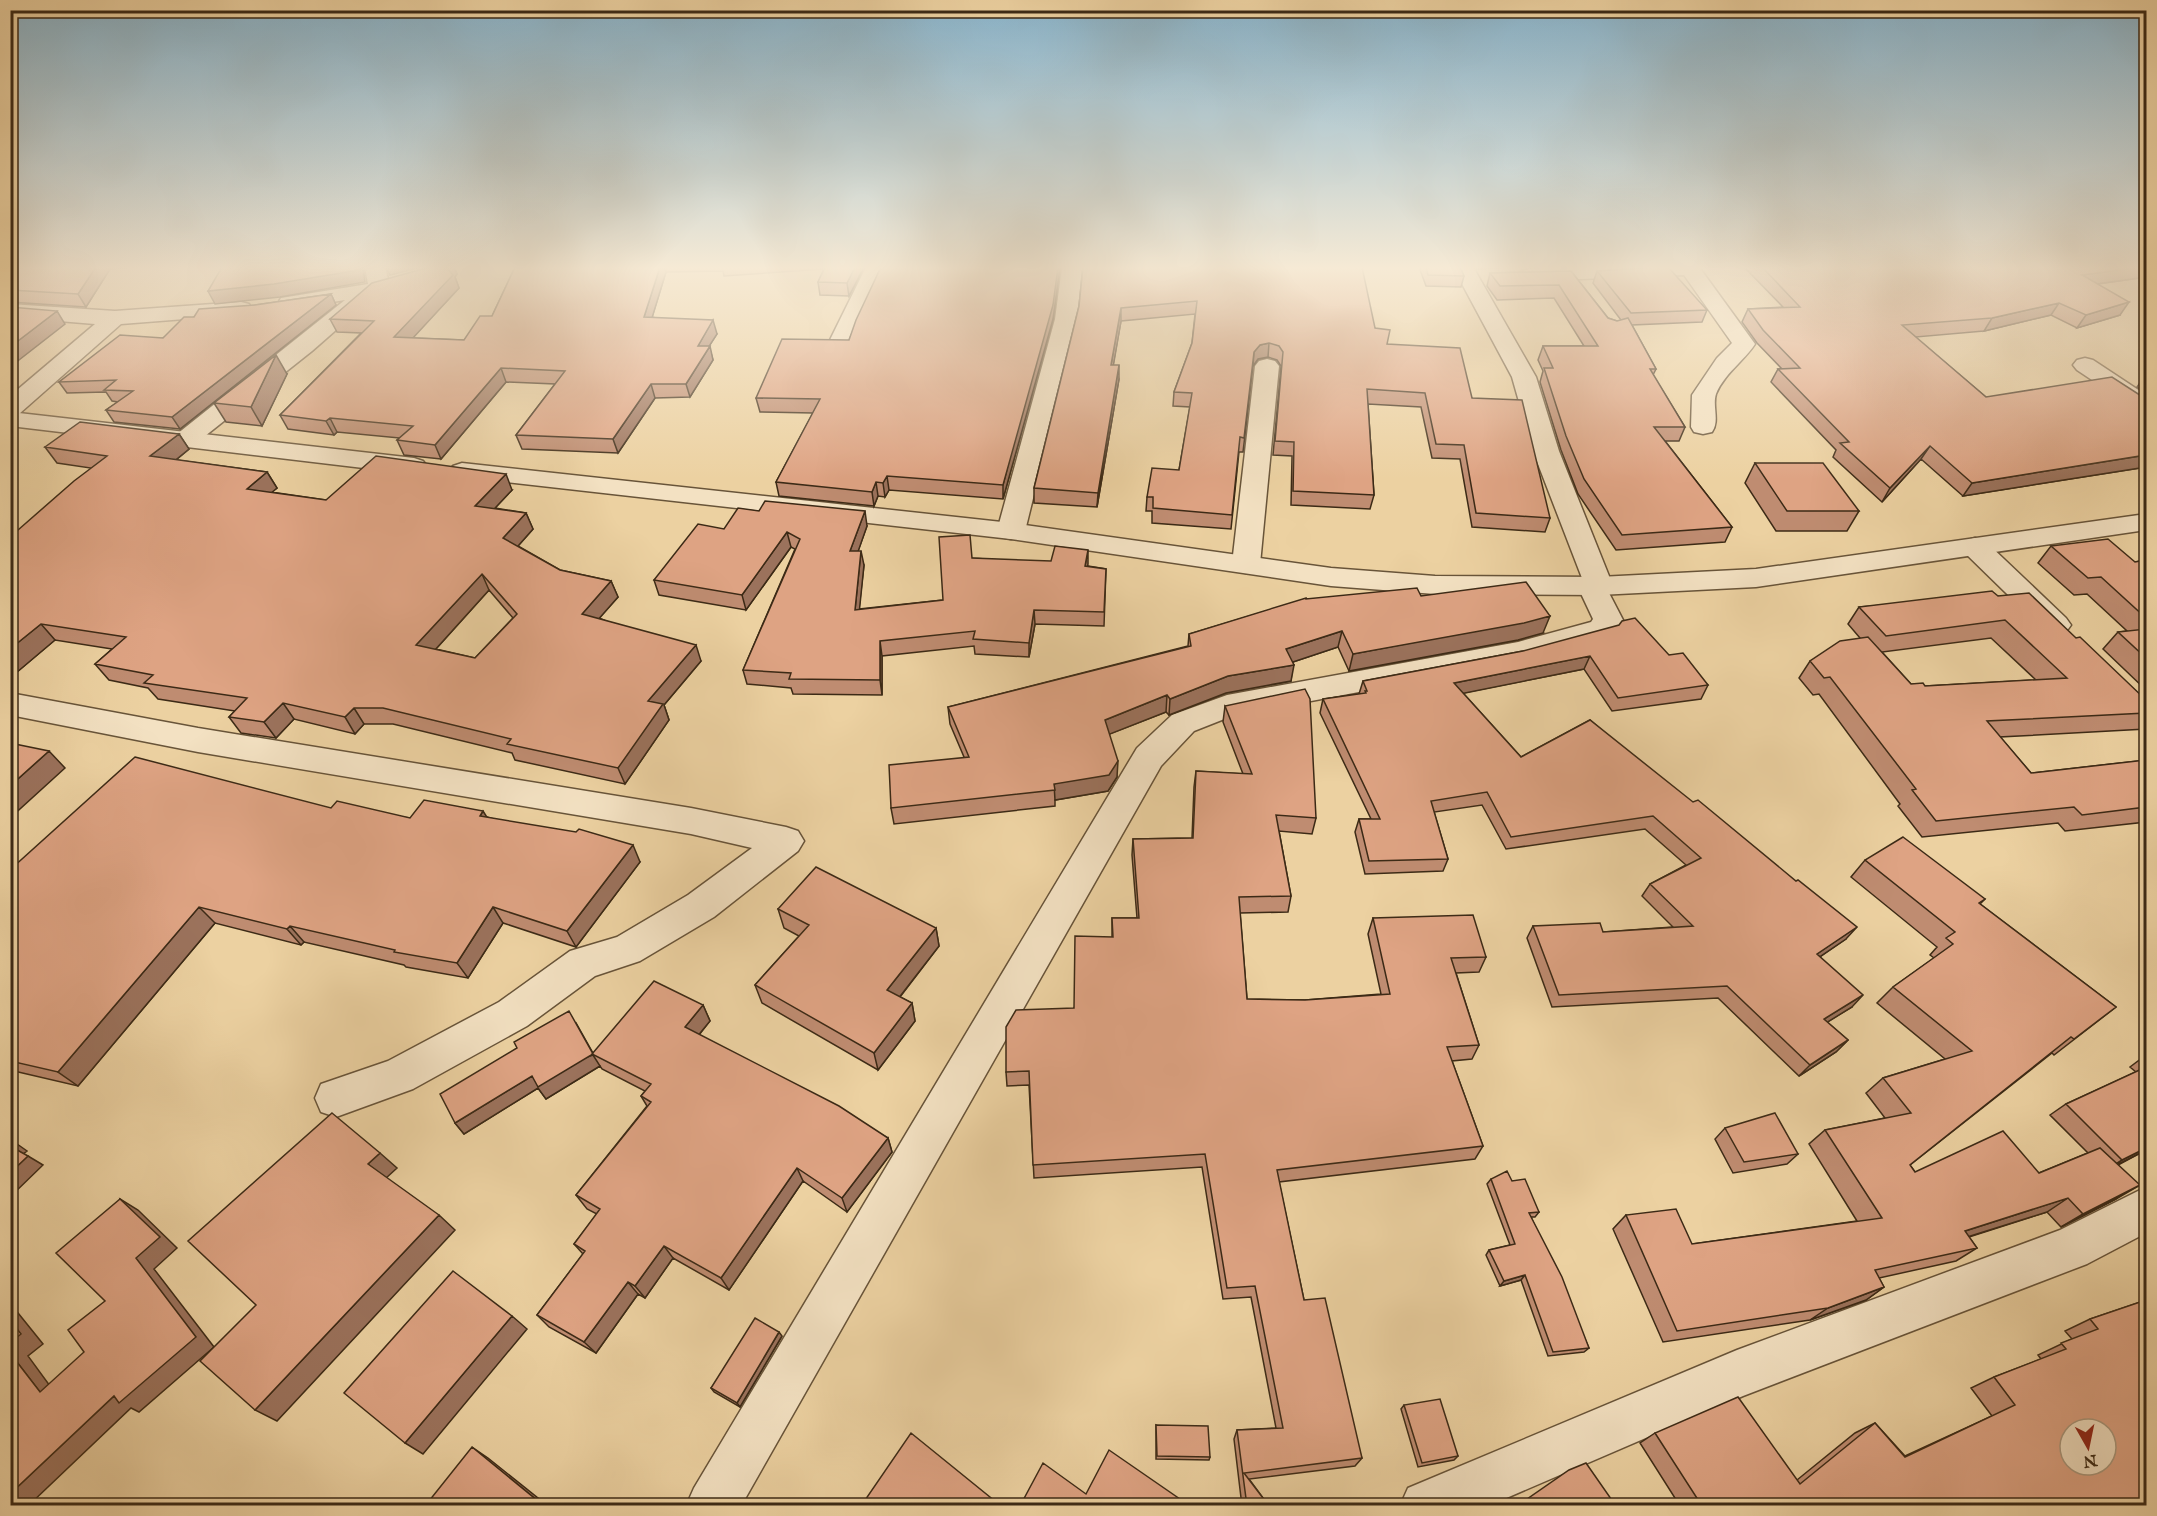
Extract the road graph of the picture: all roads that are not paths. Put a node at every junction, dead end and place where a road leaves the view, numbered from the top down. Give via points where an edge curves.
1 (92, 338) edge
2 (314, 338) edge
3 (842, 338) edge
4 (1061, 338) edge
5 (1505, 338) edge
6 (1739, 338) edge
7 (840, 342) edge
8 (2085, 365) dead end
9 (1267, 366) dead end
10 (2146, 405) edge
11 (10, 409) edge
12 (10, 419) edge
13 (1703, 428) dead end
14 (186, 439) junction
15 (2146, 522) edge
16 (1011, 531) junction
17 (1975, 548) junction
18 (1246, 564) junction
19 (1595, 585) junction
20 (2078, 645) edge
21 (10, 705) edge
22 (336, 1098) dead end
23 (2146, 1209) edge
24 (712, 1506) edge
25 (1426, 1506) edge

1 - 11 street
2 - 14 street
3 - 7 street
4 - 16 street
5 - 19 street via 1524,377 1546,451
6 - 13 street via 1744,344 1725,363 1704,395
8 - 10 street
9 - 18 street
12 - 14 street
14 - 16 street
15 - 17 street
16 - 18 street
17 - 19 street via 1756,578
17 - 20 street
18 - 19 street via 1331,577 1435,585
19 - 24 street via 1608,620 1601,629 1518,652 1227,706 1183,723 1149,757
21 - 22 street via 691,821 786,842 701,906 627,950 583,963 513,1014 399,1076
23 - 25 street via 2071,1248 1737,1374

